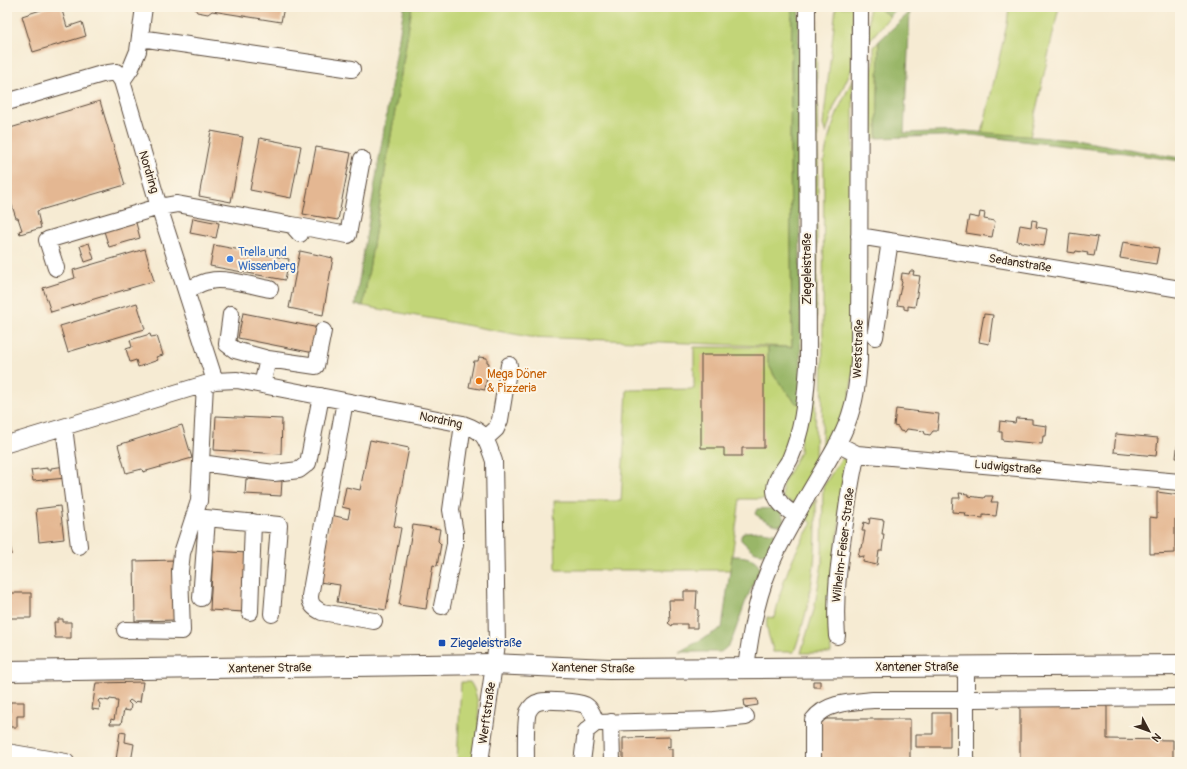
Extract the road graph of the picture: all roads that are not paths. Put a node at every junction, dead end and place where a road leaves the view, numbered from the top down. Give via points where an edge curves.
1 (144, 7) edge
2 (807, 7) edge
3 (860, 7) edge
4 (140, 38) junction
5 (352, 69) dead end
6 (122, 81) junction
7 (7, 102) edge
8 (362, 159) dead end
9 (159, 207) junction
10 (859, 236) junction
11 (890, 241) junction
12 (56, 268) dead end
13 (270, 289) dead end
14 (1180, 289) edge
15 (186, 291) junction
16 (231, 314) dead end
17 (323, 331) dead end
18 (875, 337) dead end
19 (268, 359) junction
20 (509, 365) dead end
21 (210, 383) junction
22 (262, 385) junction
23 (321, 396) junction
24 (345, 401) junction
25 (463, 424) junction
26 (64, 427) junction
27 (486, 438) junction
28 (7, 444) edge
29 (837, 444) junction
30 (857, 454) junction
31 (201, 463) junction
32 (1180, 482) edge
33 (796, 516) junction
34 (201, 518) junction
35 (253, 522) junction
36 (79, 546) dead end
37 (201, 598) dead end
38 (442, 606) dead end
39 (250, 612) dead end
40 (272, 614) dead end
41 (374, 620) dead end
42 (125, 630) dead end
43 (837, 636) dead end
44 (493, 664) junction
45 (1180, 665) edge
46 (966, 666) junction
47 (746, 668) junction
48 (7, 671) edge
49 (1180, 697) edge
50 (966, 700) junction
51 (746, 717) dead end
52 (604, 722) junction
53 (7, 752) edge
54 (66, 762) edge
55 (480, 762) edge
56 (526, 762) edge
57 (582, 762) edge
58 (612, 762) edge
59 (813, 762) edge
60 (966, 762) edge

1 - 4 street
2 - 33 street, Ziegeleistraße via 808,366 803,421 789,460 774,490 779,501
3 - 10 street, Weststraße
4 - 5 street
4 - 6 street via 138,51
6 - 7 street via 116,72 102,74
6 - 9 street, Nordring
8 - 9 street via 348,235 296,230 177,204
9 - 12 street via 47,240
9 - 15 street, Nordring
10 - 11 street, Sedanstraße
10 - 29 street, Weststraße via 858,377 852,409
11 - 14 street, Sedanstraße
11 - 18 street
13 - 15 street via 210,280
15 - 21 street, Nordring
16 - 19 street via 227,344 235,350
17 - 19 street via 316,366
19 - 22 street
20 - 27 street via 500,420
21 - 22 street, Nordring via 238,380
21 - 26 street, Nordring
21 - 31 street
22 - 23 street, Nordring
23 - 24 street, Nordring
23 - 31 street via 308,463 299,470 274,472
24 - 25 street, Nordring
24 - 41 street via 310,602 322,612
25 - 27 street, Nordring via 477,429
25 - 38 street via 451,510 455,544
26 - 28 street, Nordring
26 - 36 street
27 - 44 street via 494,461 497,644
29 - 30 street, Ludwigstraße
29 - 33 street, Weststraße
30 - 32 street, Ludwigstraße
30 - 43 street, Wilhelm-Feiser-Straße via 836,588
31 - 34 street
33 - 47 street, Weststraße via 766,575 760,593 750,634
34 - 35 street
34 - 37 street
34 - 42 street via 188,533 182,552 182,631
35 - 39 street
35 - 40 street via 279,525
44 - 47 main road, Xantener Straße via 609,669
44 - 48 main road, Xantener Straße
44 - 55 street, Werftstraße
45 - 46 main road, Xantener Straße
46 - 47 main road, Xantener Straße
46 - 50 street
49 - 50 street
50 - 59 street via 873,700 824,709 813,720
50 - 60 street
51 - 52 street
52 - 56 street via 586,706 578,703 547,701 532,705 528,712
52 - 57 street via 586,732
52 - 58 street
53 - 54 street

